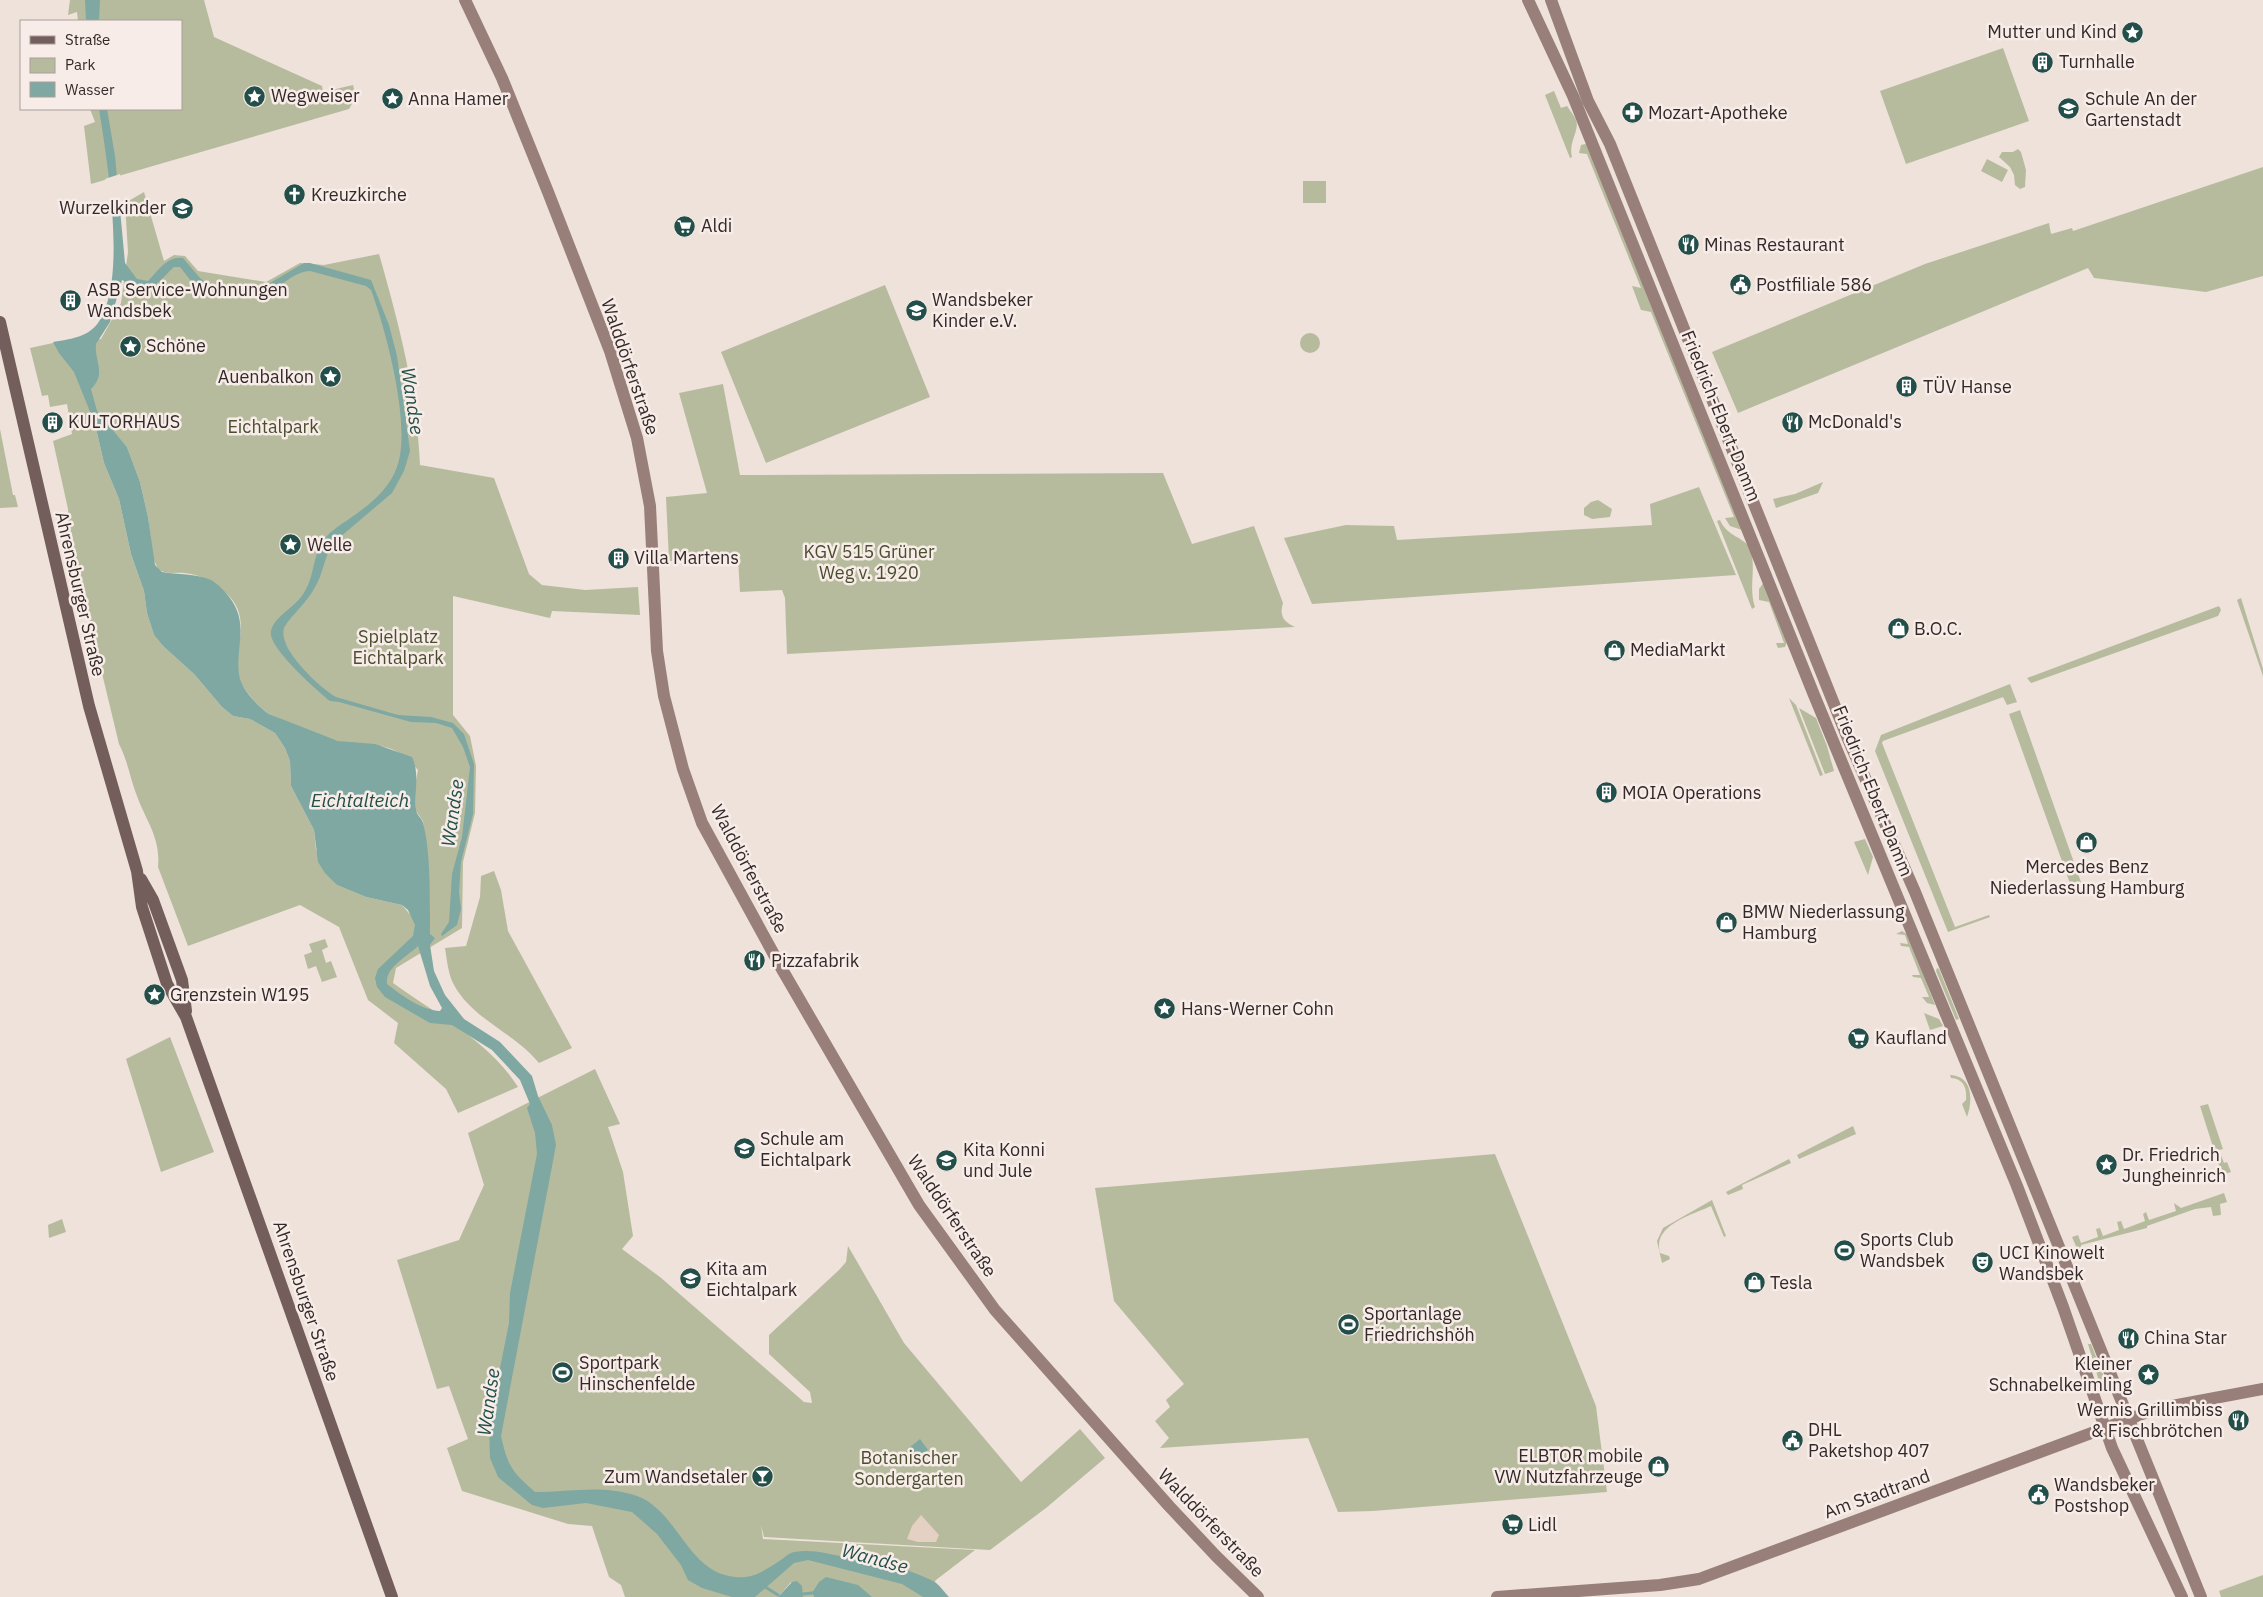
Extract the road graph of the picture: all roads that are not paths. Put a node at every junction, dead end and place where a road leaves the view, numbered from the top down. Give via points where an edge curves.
1 (465, 0) edge
2 (1528, 0) edge
3 (1551, 0) edge
4 (0, 322) edge
5 (2263, 1389) edge
6 (2128, 1420) junction
7 (2105, 1429) junction
8 (392, 1597) edge
9 (1258, 1597) edge
10 (1497, 1597) edge
11 (2182, 1597) edge
12 (2201, 1597) edge

1 - 9 main road, Walddörferstraße via 502,78 548,192 610,351 637,438 650,506 657,651 664,696 683,769 702,823 778,963 919,1204 995,1310 1203,1542
2 - 7 main road, Friedrich-Ebert-Damm via 1573,96 1814,695 2017,1186
3 - 6 main road, Friedrich-Ebert-Damm via 1588,100 1614,152 1848,739 1914,892
4 - 8 main road, Ahrensburger Straße via 89,706 136,871 153,900 182,980 186,1017
5 - 6 main road, Am Stadtrand via 2156,1409
6 - 7 main road, Am Stadtrand
6 - 12 main road, Friedrich-Ebert-Damm
7 - 10 main road, Am Stadtrand via 1699,1579 1660,1585
7 - 11 main road, Friedrich-Ebert-Damm via 2126,1481

